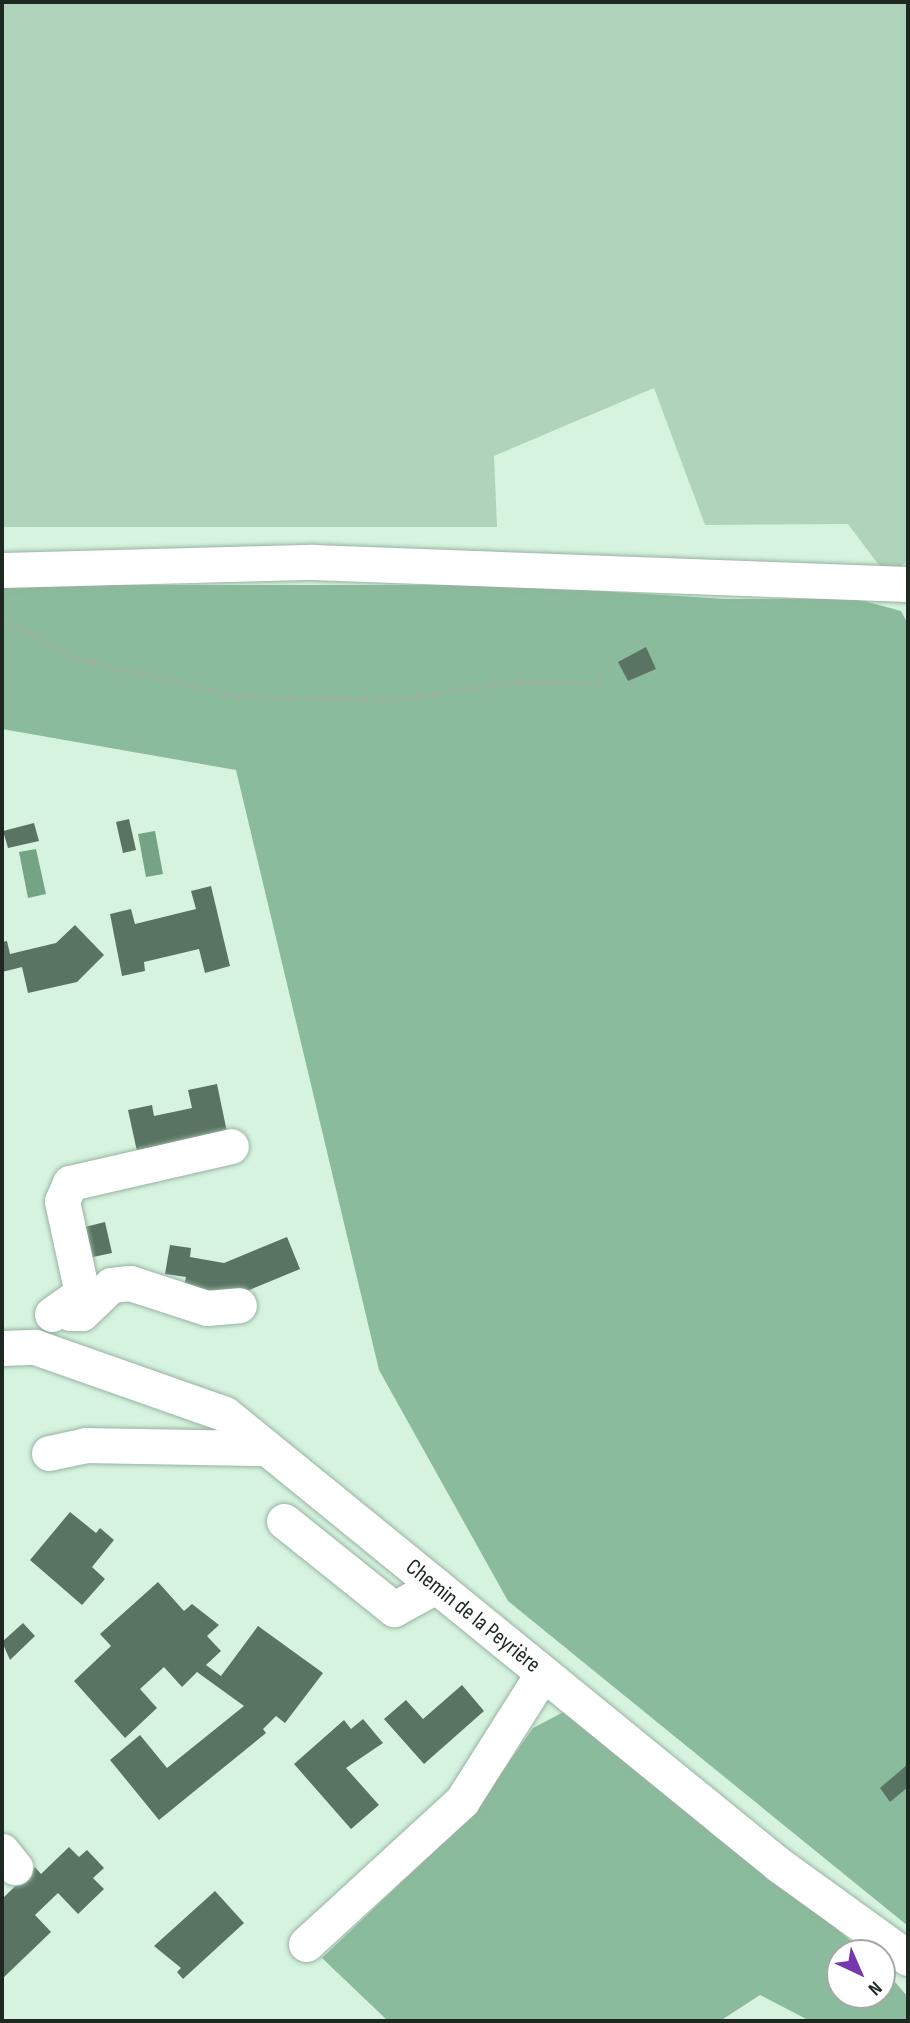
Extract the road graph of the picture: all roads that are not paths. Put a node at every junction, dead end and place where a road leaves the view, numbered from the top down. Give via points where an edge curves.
1 (2, 569) edge
2 (908, 584) edge
3 (231, 1146) dead end
4 (239, 1305) dead end
5 (2, 1348) edge
6 (266, 1448) junction
7 (50, 1454) dead end
8 (284, 1521) dead end
9 (436, 1586) junction
10 (543, 1673) junction
11 (306, 1944) dead end
12 (908, 1958) edge

1 - 2 street via 313,562
3 - 4 street via 70,1182 62,1200 82,1293 52,1314 82,1313 111,1284 130,1283 207,1308
5 - 6 street, Chemin de la Peyrière via 35,1347 225,1414
6 - 7 street via 86,1445
6 - 9 street, Chemin de la Peyrière
8 - 9 street via 394,1609
9 - 10 street, Chemin de la Peyrière
10 - 11 street via 462,1801
10 - 12 street, Chemin de la Peyrière via 779,1865

